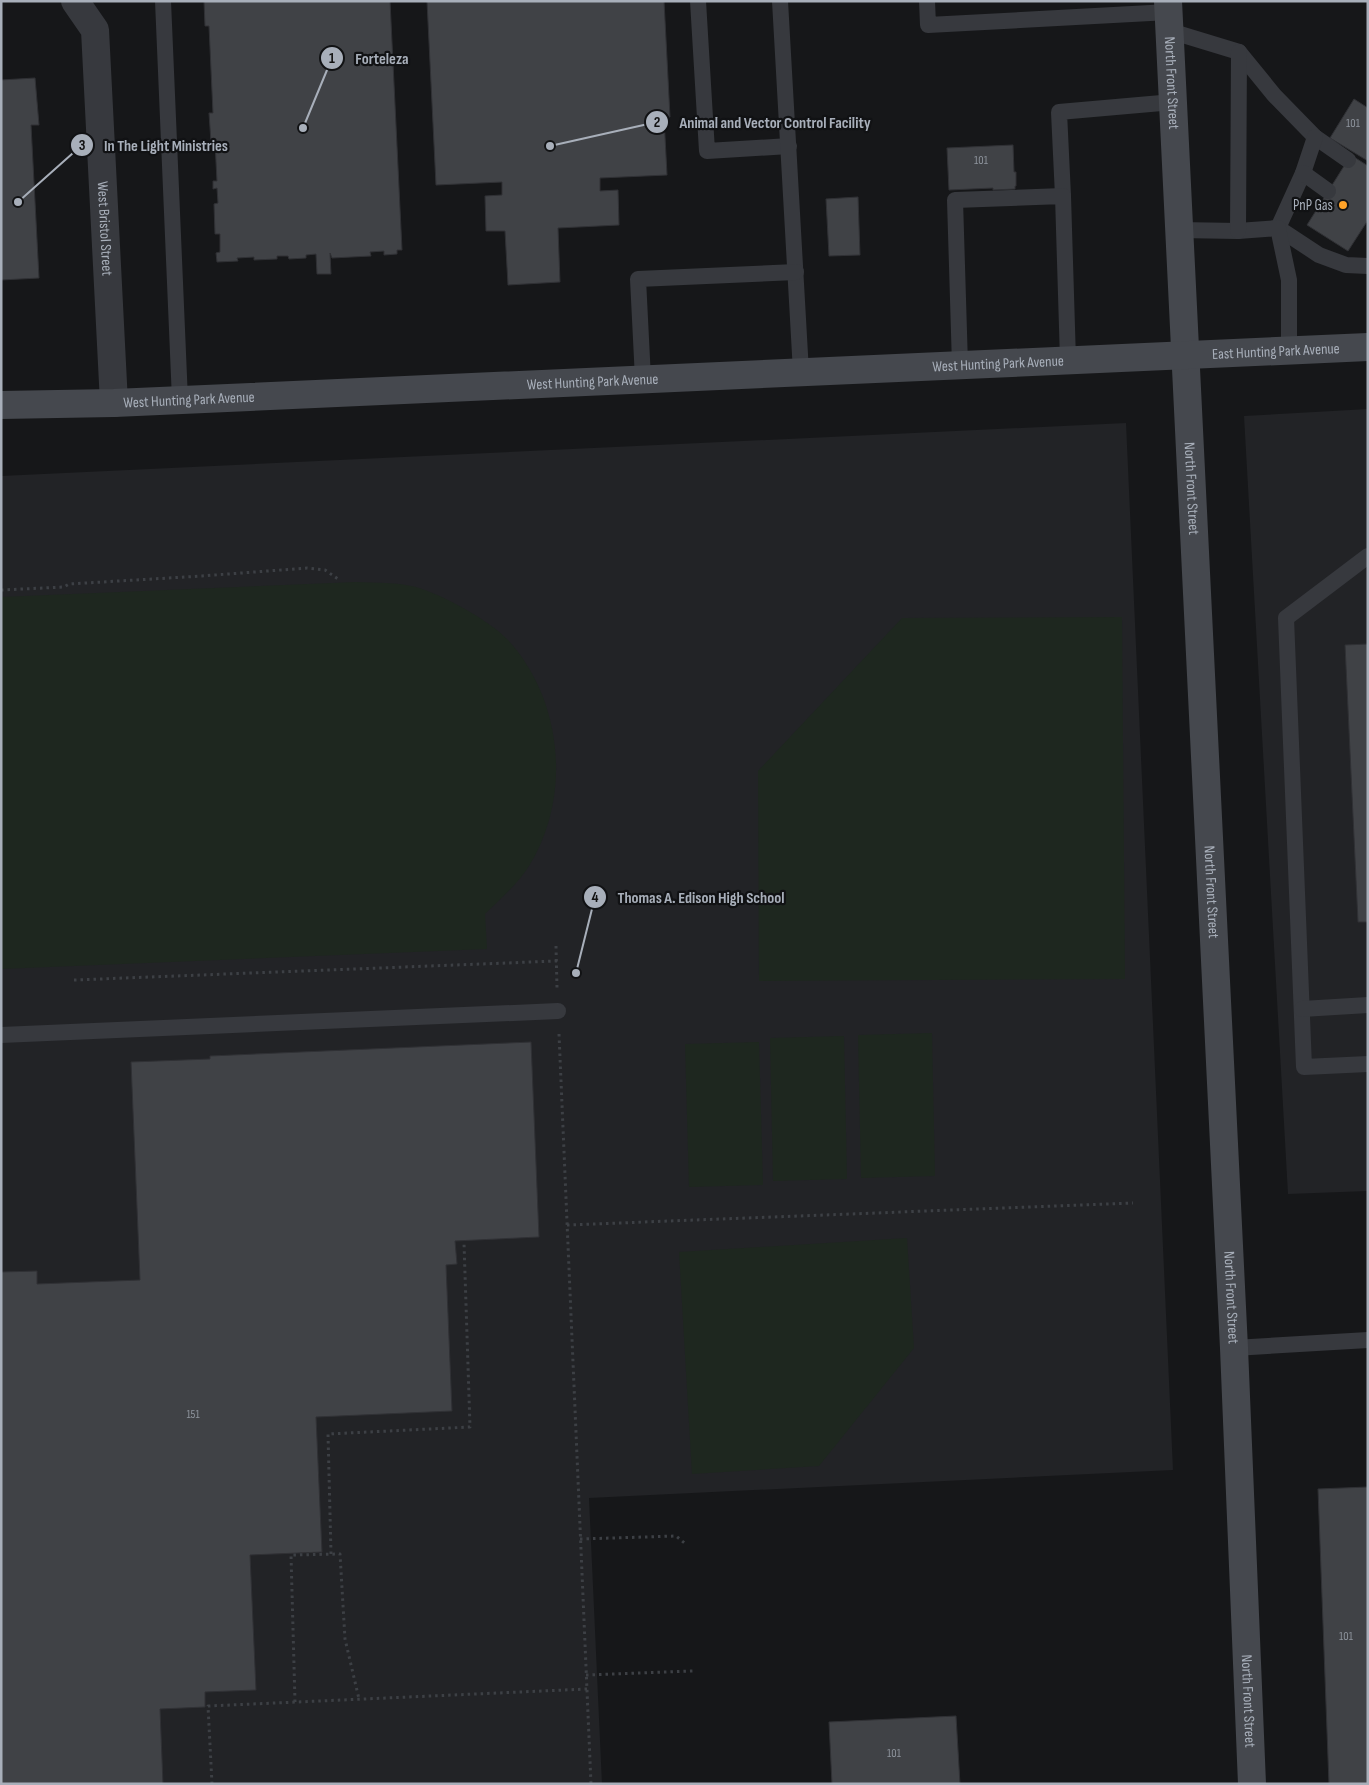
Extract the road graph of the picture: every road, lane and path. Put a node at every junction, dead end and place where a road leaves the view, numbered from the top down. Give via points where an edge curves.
1 (163, 1) edge
2 (698, 1) edge
3 (780, 1) edge
4 (927, 1) edge
5 (80, 3) edge
6 (1169, 15) edge
7 (1240, 52) junction
8 (1173, 102) junction
9 (1315, 137) junction
10 (789, 146) junction
11 (1348, 160) dead end
12 (1303, 173) junction
13 (1328, 191) dead end
14 (1063, 196) junction
15 (1278, 228) junction
16 (1179, 230) junction
17 (1238, 231) junction
18 (1368, 266) edge
19 (796, 272) junction
20 (1368, 347) edge
21 (1289, 351) junction
22 (1185, 355) junction
23 (1068, 360) junction
24 (960, 365) junction
25 (801, 372) junction
26 (643, 379) junction
27 (180, 400) junction
28 (114, 402) junction
29 (1, 406) edge
30 (1368, 556) edge
31 (338, 579) dead end
32 (1, 590) edge
33 (556, 946) dead end
34 (557, 961) junction
35 (74, 980) dead end
36 (1368, 1005) edge
37 (1302, 1009) junction
38 (558, 1011) junction
39 (1, 1035) edge
40 (1368, 1064) edge
41 (1133, 1203) dead end
42 (567, 1225) junction
43 (464, 1243) dead end
44 (1368, 1340) edge
45 (1234, 1348) junction
46 (580, 1539) junction
47 (687, 1545) dead end
48 (331, 1554) junction
49 (693, 1671) dead end
50 (586, 1675) junction
51 (587, 1690) junction
52 (359, 1699) junction
53 (295, 1702) junction
54 (212, 1784) edge
55 (591, 1784) edge
56 (1252, 1784) edge

1 - 27 lane
2 - 10 lane via 707,151
3 - 10 lane
4 - 6 lane via 928,25
5 - 28 street, West Bristol Street via 95,30
6 - 7 lane
6 - 8 street, North Front Street
7 - 9 lane via 1274,95
7 - 17 lane
8 - 14 lane via 1059,112
8 - 16 street, North Front Street
9 - 11 lane
9 - 12 lane
10 - 19 lane
12 - 13 lane
12 - 15 lane
14 - 23 lane
14 - 24 lane via 955,200
15 - 17 lane
15 - 18 lane via 1319,254 1346,265
15 - 21 lane via 1289,280
16 - 17 lane
16 - 22 street, North Front Street
19 - 25 lane
19 - 26 lane via 638,279
20 - 21 street, East Hunting Park Avenue
21 - 22 street, East Hunting Park Avenue
22 - 23 street, West Hunting Park Avenue
22 - 45 street, North Front Street
23 - 24 street, West Hunting Park Avenue
24 - 25 street, West Hunting Park Avenue
25 - 26 street, West Hunting Park Avenue
26 - 27 street, West Hunting Park Avenue
27 - 28 street, West Hunting Park Avenue
28 - 29 street, West Hunting Park Avenue
30 - 37 lane via 1286,618
31 - 32 path via 326,570 307,568
33 - 34 path
34 - 35 path
34 - 38 path
36 - 37 lane
37 - 40 lane via 1304,1067
38 - 39 lane
38 - 42 path
41 - 42 path
42 - 46 path
43 - 48 path via 470,1427 328,1434
44 - 45 lane
45 - 56 street, North Front Street
46 - 47 path via 676,1536
46 - 50 path
48 - 52 path via 340,1554 345,1639
48 - 53 path via 291,1555
49 - 50 path
50 - 51 path
51 - 52 path
51 - 55 path
52 - 53 path
53 - 54 path via 208,1706

